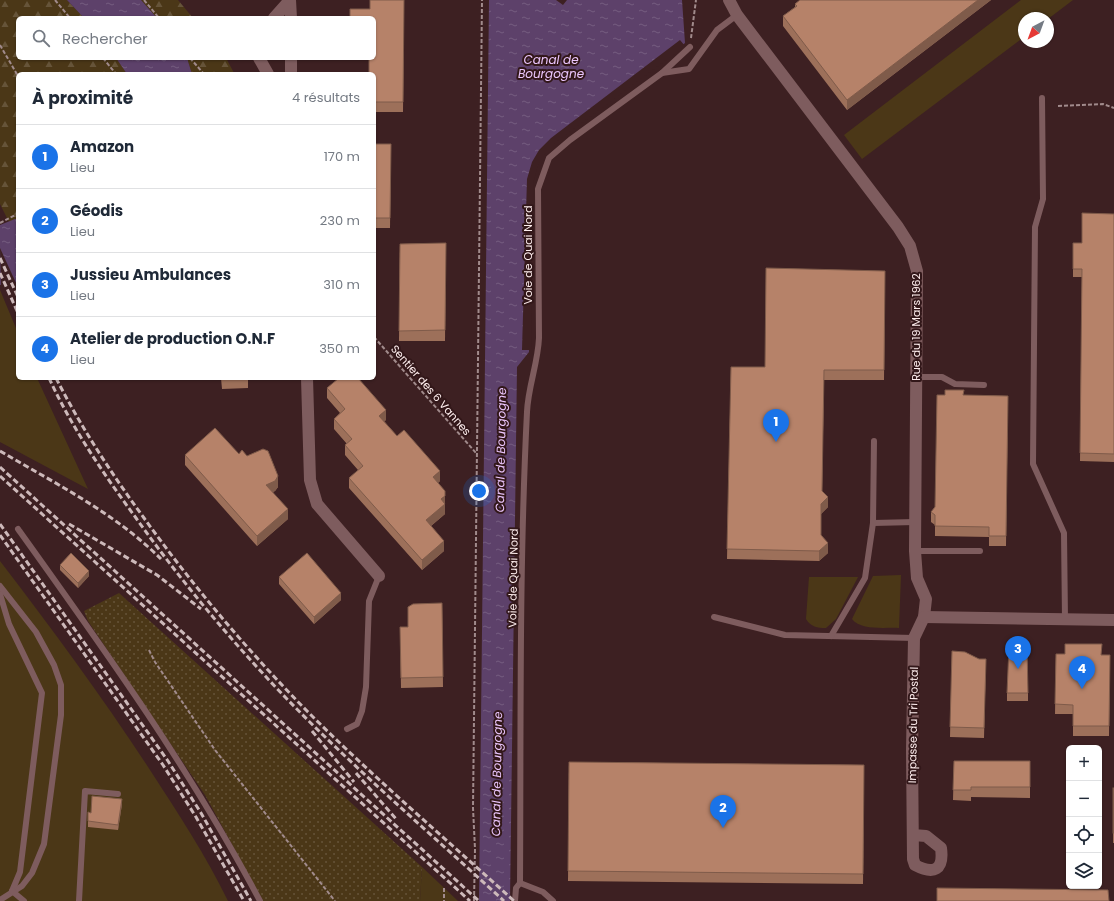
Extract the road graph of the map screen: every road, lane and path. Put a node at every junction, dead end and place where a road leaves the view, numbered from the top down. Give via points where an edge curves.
1 (55, 0) edge
2 (144, 0) edge
3 (290, 0) edge
4 (482, 0) edge
5 (696, 0) edge
6 (729, 0) edge
7 (737, 15) junction
8 (68, 16) edge
9 (157, 16) edge
10 (276, 16) edge
11 (290, 16) edge
12 (0, 45) edge
13 (690, 47) joint
14 (105, 60) edge
15 (192, 60) edge
16 (260, 60) edge
17 (291, 60) edge
18 (114, 72) edge
19 (202, 72) edge
20 (267, 72) edge
21 (291, 72) edge
22 (16, 73) edge
23 (662, 73) junction
24 (1042, 98) dead end
25 (1058, 106) dead end
26 (1114, 108) edge
27 (16, 215) edge
28 (0, 223) edge
29 (376, 339) edge
30 (916, 377) junction
31 (307, 380) edge
32 (984, 385) dead end
33 (874, 441) dead end
34 (477, 453) junction
35 (915, 522) junction
36 (873, 523) junction
37 (18, 529) dead end
38 (915, 551) junction
39 (980, 551) dead end
40 (379, 576) joint
41 (0, 586) edge
42 (0, 594) edge
43 (714, 617) dead end
44 (924, 618) junction
45 (1065, 620) junction
46 (1114, 620) edge
47 (831, 636) junction
48 (914, 638) junction
49 (149, 650) dead end
50 (347, 730) dead end
51 (118, 794) dead end
52 (913, 836) dead end
53 (520, 883) junction
54 (444, 888) dead end
55 (12, 891) junction
56 (0, 900) edge
57 (24, 901) edge
58 (79, 901) edge
59 (260, 901) edge
60 (335, 901) edge
61 (444, 901) edge
62 (474, 901) edge
63 (515, 901) edge
64 (553, 901) edge

1 - 8 path
2 - 9 path
3 - 10 street
3 - 11 street
4 - 34 path
5 - 13 path
6 - 7 street, Rue du 19 Mars 1962
7 - 23 lane, Voie de Quai Nord via 717,30 688,69
7 - 30 street, Rue du 19 Mars 1962 via 894,221 910,246 917,271
12 - 22 path
13 - 23 lane, Voie de Quai Nord
14 - 18 path
15 - 19 path
16 - 20 street
17 - 21 street
23 - 53 lane, Voie de Quai Nord via 549,158 538,189 539,338 527,410 522,574
24 - 45 lane via 1043,199 1035,227 1033,464 1064,533
25 - 26 path via 1103,104
27 - 28 path
29 - 34 path, Sentier des 6 Vannes
30 - 32 lane via 942,377 955,384
30 - 35 street, Rue du 19 Mars 1962
31 - 40 street via 310,480 317,504
33 - 36 lane
34 - 62 path
35 - 36 lane
35 - 38 street, Rue du 19 Mars 1962
36 - 47 lane via 865,578
37 - 59 lane via 205,802
38 - 39 lane
38 - 44 street, Rue du 19 Mars 1962 via 917,578 926,599
40 - 50 lane via 369,601 366,681 362,710 357,724
41 - 55 lane via 36,632 54,665 61,685 61,715 44,844 32,873 22,886
42 - 55 lane via 9,624 42,693 20,872
43 - 47 lane via 785,635
44 - 45 street
44 - 48 street, Impasse du Tri Postal
45 - 46 street
47 - 48 lane
48 - 52 street, Impasse du Tri Postal
49 - 60 path via 215,750
51 - 58 lane via 86,791
53 - 63 lane, Voie de Quai Nord via 516,888
53 - 64 lane via 543,892
54 - 61 path
55 - 56 lane
55 - 57 lane

